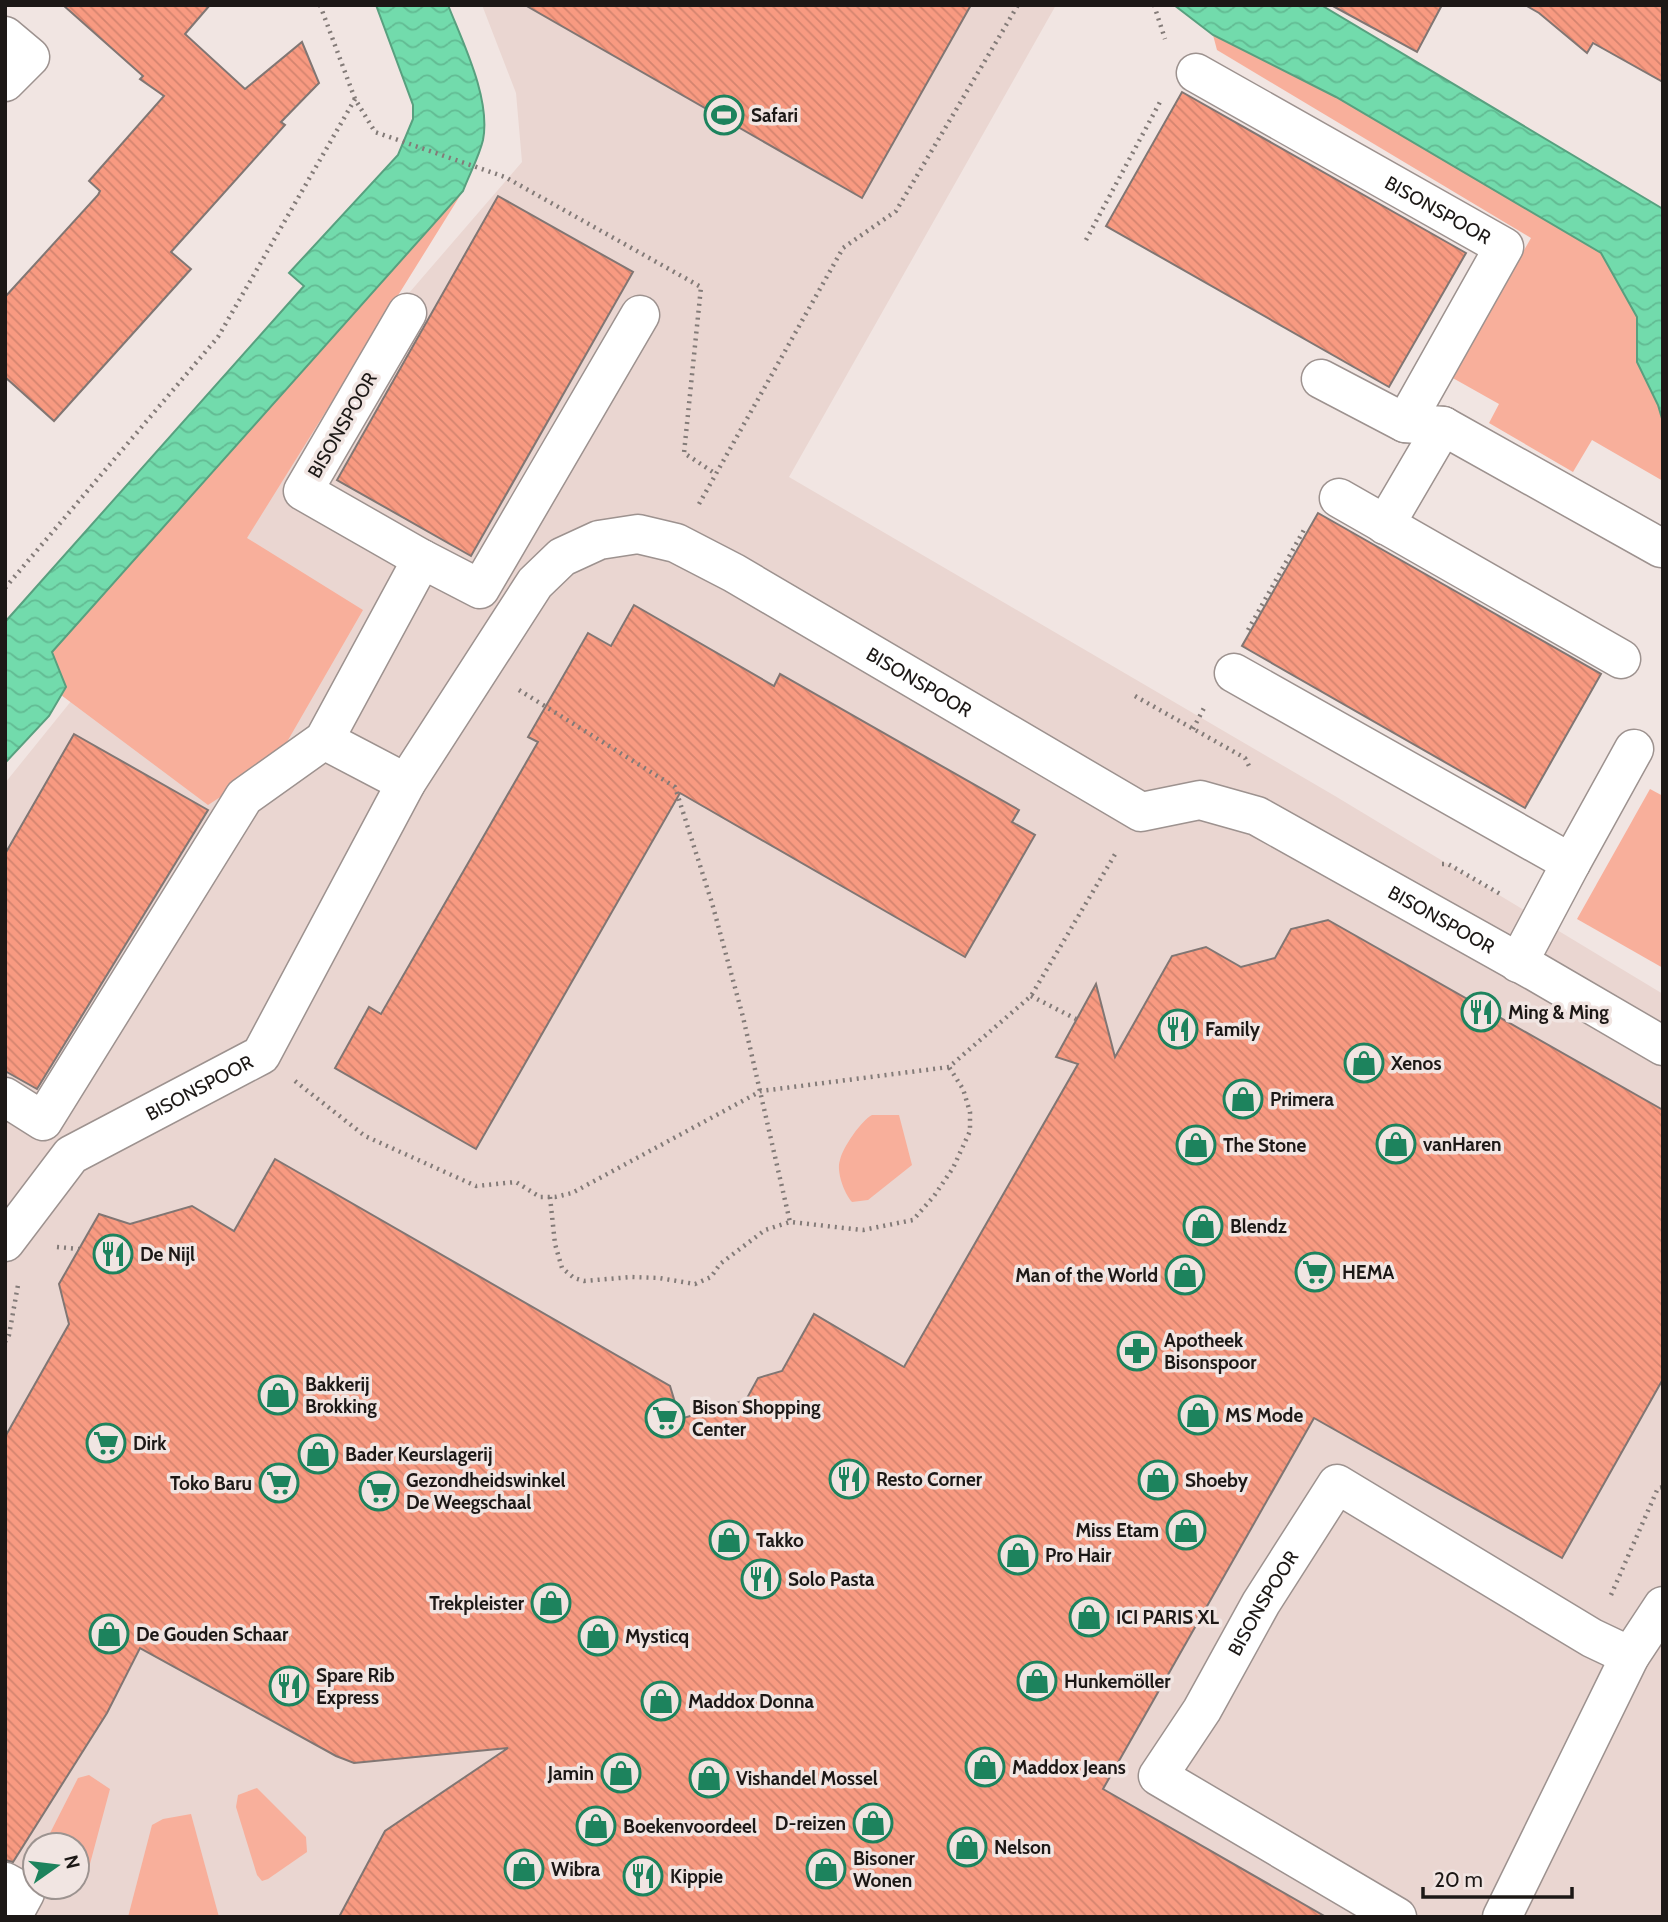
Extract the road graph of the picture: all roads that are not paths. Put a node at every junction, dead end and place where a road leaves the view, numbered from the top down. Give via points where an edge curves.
1 (5, 36) edge
2 (1182, 62) road end
3 (5, 82) edge
4 (407, 313) dead end
5 (640, 314) dead end
6 (1321, 379) dead end
7 (1405, 422) junction
8 (1443, 426) junction
9 (1339, 498) road end
10 (1385, 525) junction
11 (1661, 548) dead end
12 (422, 559) junction
13 (1621, 659) dead end
14 (1222, 685) road end
15 (324, 740) junction
16 (1638, 751) edge
17 (406, 783) junction
18 (1571, 863) junction
19 (1518, 963) junction
20 (1663, 1046) edge
21 (5, 1097) edge
22 (5, 1242) edge
23 (1663, 1606) edge
24 (1630, 1656) junction
25 (1397, 1917) edge
26 (1502, 1917) edge

1 - 3 street via 30,57
2 - 7 street, BISONSPOOR via 1504,247
4 - 12 street, BISONSPOOR via 303,491
5 - 12 street, BISONSPOOR via 480,589
6 - 7 street
7 - 8 street
8 - 10 street
8 - 11 street
9 - 10 street
10 - 13 street
12 - 15 street
14 - 18 street
15 - 17 street
15 - 21 street via 244,797 43,1121
16 - 18 street, BISONSPOOR
17 - 19 street, BISONSPOOR via 535,583 562,557 599,540 638,534 676,542 734,573 1141,812 1200,800 1257,816
17 - 22 street, BISONSPOOR via 261,1055 72,1155
18 - 19 street, BISONSPOOR
19 - 20 street, BISONSPOOR
23 - 24 street
24 - 25 street, BISONSPOOR via 1592,1638 1338,1484 1158,1776
24 - 26 street

